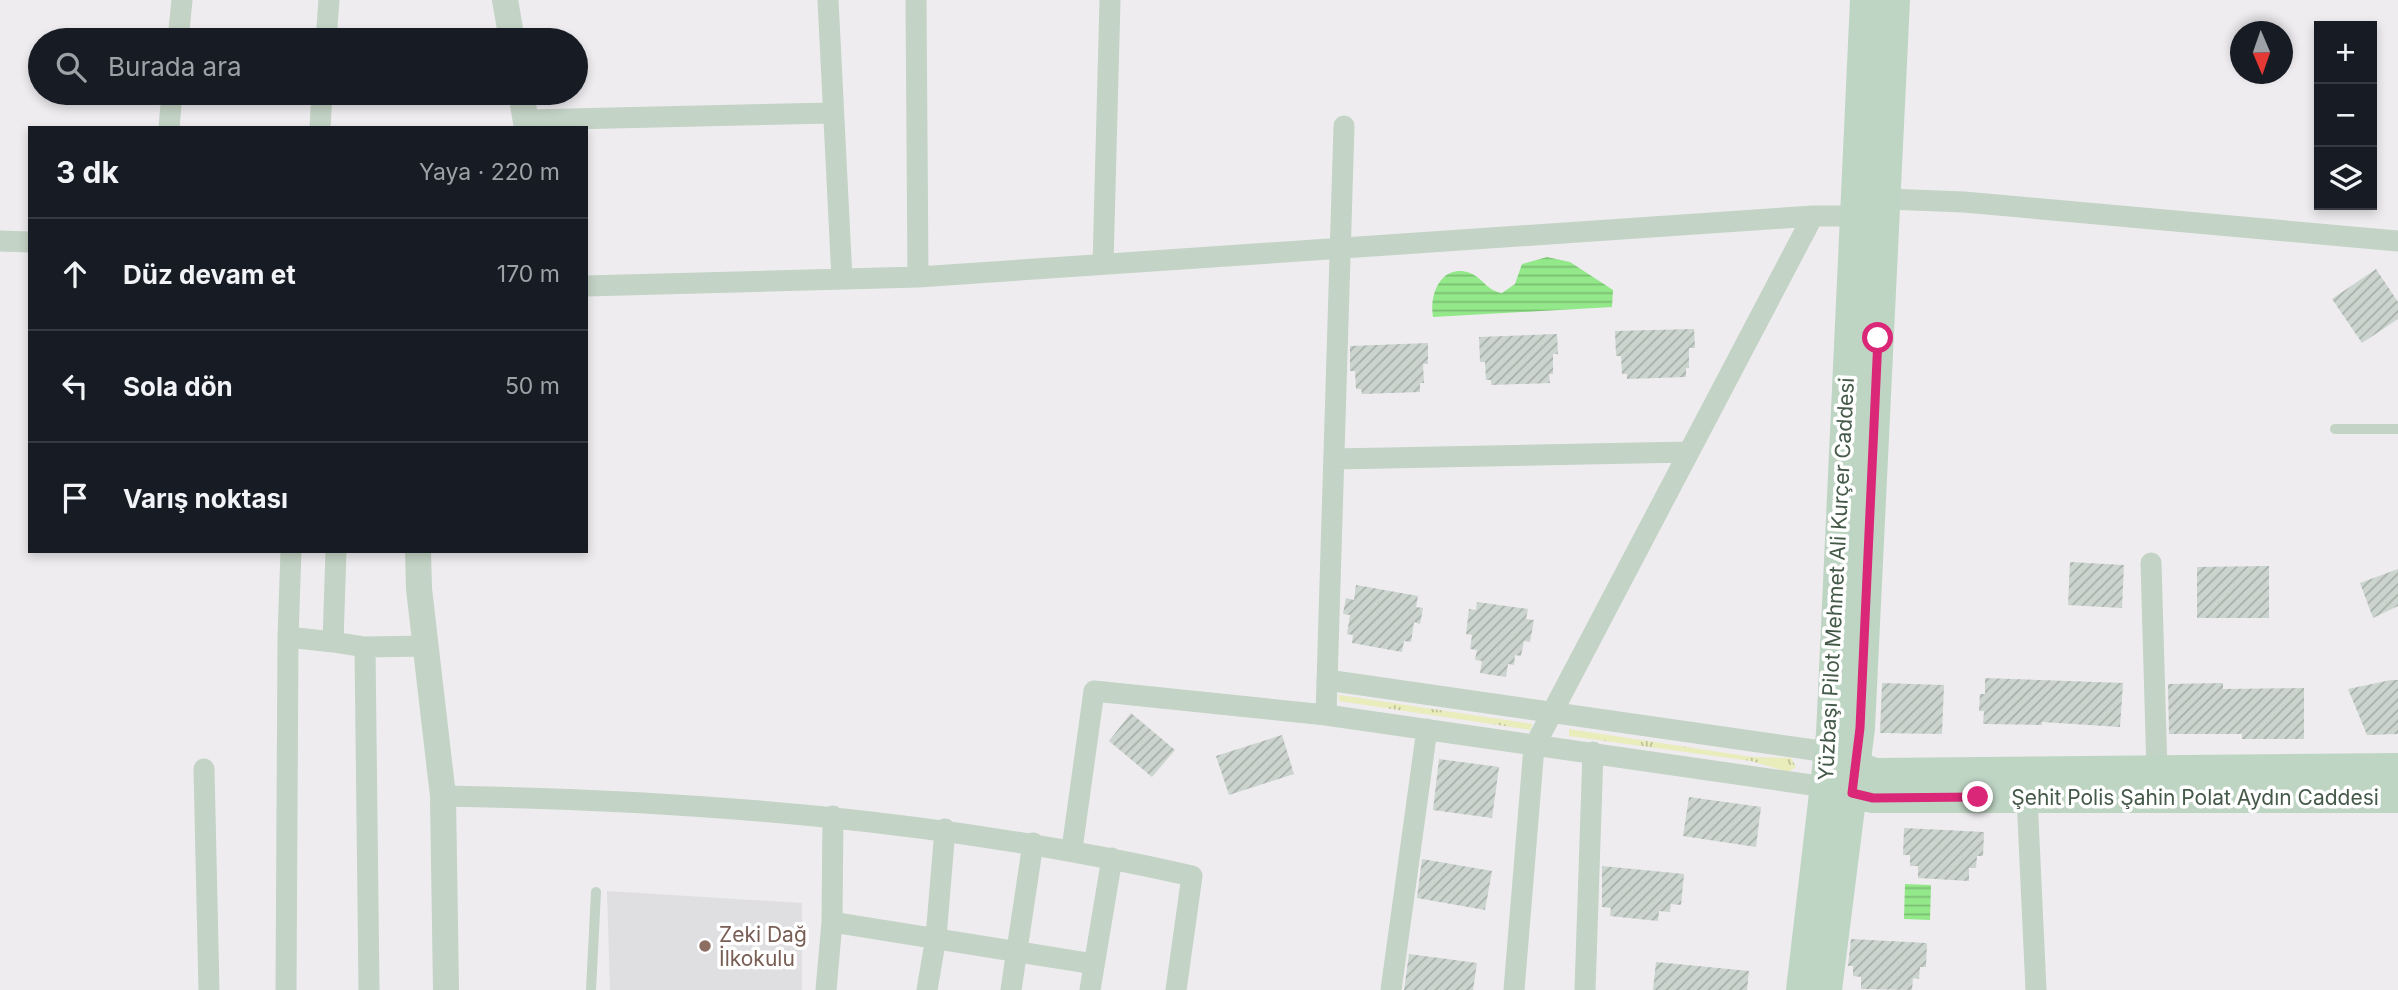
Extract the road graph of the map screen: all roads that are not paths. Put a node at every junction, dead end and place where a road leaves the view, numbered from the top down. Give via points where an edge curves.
1 (182, 0) edge
2 (329, 0) edge
3 (505, 0) edge
4 (828, 0) edge
5 (916, 0) edge
6 (1110, 0) edge
7 (1865, 0) edge
8 (1895, 0) edge
9 (179, 28) edge
10 (327, 28) edge
11 (510, 28) edge
12 (171, 105) edge
13 (321, 105) edge
14 (523, 105) edge
15 (832, 113) junction
16 (526, 124) edge
17 (169, 126) edge
18 (320, 126) edge
19 (1344, 126) dead end
20 (1886, 199) junction
21 (1813, 216) junction
22 (1856, 216) junction
23 (2398, 241) edge
24 (0, 242) edge
25 (28, 242) edge
26 (1339, 248) junction
27 (1103, 264) junction
28 (918, 277) junction
29 (842, 279) junction
30 (588, 286) edge
31 (2335, 429) dead end
32 (2398, 429) edge
33 (1688, 452) junction
34 (1335, 458) junction
35 (292, 553) edge
36 (336, 553) edge
37 (418, 553) edge
38 (2151, 563) dead end
39 (288, 637) junction
40 (333, 642) junction
41 (426, 646) junction
42 (366, 647) junction
43 (1327, 680) junction
44 (1552, 713) junction
45 (1326, 715) junction
46 (1427, 729) junction
47 (1536, 743) junction
48 (1593, 752) junction
49 (2398, 768) edge
50 (204, 769) dead end
51 (2157, 771) junction
52 (1840, 775) junction
53 (443, 796) junction
54 (2027, 797) junction
55 (2398, 798) edge
56 (833, 816) junction
57 (945, 829) junction
58 (1033, 843) junction
59 (1072, 849) junction
60 (1112, 858) junction
61 (596, 892) dead end
62 (832, 922) junction
63 (936, 937) junction
64 (1017, 953) junction
65 (1094, 964) junction
66 (209, 990) edge
67 (286, 990) edge
68 (369, 990) edge
69 (446, 990) edge
70 (591, 990) edge
71 (826, 990) edge
72 (927, 990) edge
73 (1010, 990) edge
74 (1090, 990) edge
75 (1176, 990) edge
76 (1391, 990) edge
77 (1514, 990) edge
78 (1585, 990) edge
79 (1801, 990) edge
80 (1827, 990) edge
81 (2036, 990) edge

1 - 9 street
2 - 10 street
3 - 11 street
4 - 15 street
5 - 28 street
6 - 27 street
7 - 22 main road, Yüzbaşı Pilot Mehmet Ali Kurçer Caddesi
8 - 20 main road, Yüzbaşı Pilot Mehmet Ali Kurçer Caddesi
12 - 17 street
13 - 18 street
14 - 16 street
15 - 16 street
15 - 29 street
19 - 26 street
20 - 23 street
20 - 52 main road, Yüzbaşı Pilot Mehmet Ali Kurçer Caddesi via 1860,728
21 - 22 street
21 - 26 street
21 - 33 street
22 - 52 main road, Yüzbaşı Pilot Mehmet Ali Kurçer Caddesi
24 - 25 street
26 - 27 street
26 - 34 street
27 - 28 street
28 - 29 street
29 - 30 street
31 - 32 lane
33 - 34 street
33 - 44 street
34 - 43 street
35 - 39 street
36 - 40 street
37 - 41 street
38 - 51 street
39 - 40 street
39 - 67 street
40 - 42 street
41 - 42 street
41 - 53 street
42 - 68 street
43 - 44 street
43 - 45 street
44 - 47 street
44 - 52 street via 1814,750
45 - 46 street
45 - 59 street via 1094,691
46 - 47 street
46 - 76 street
47 - 48 street
47 - 77 street
48 - 52 street
48 - 78 street
49 - 51 main road, Şehit Polis Şahin Polat Aydın Caddesi
50 - 66 street
51 - 52 main road, Şehit Polis Şahin Polat Aydın Caddesi
52 - 54 main road, Şehit Polis Şahin Polat Aydın Caddesi via 1873,798
52 - 79 main road, Yüzbaşı Pilot Mehmet Ali Kurçer Caddesi
52 - 80 main road, Yüzbaşı Pilot Mehmet Ali Kurçer Caddesi
53 - 56 street via 576,798
53 - 69 street
54 - 55 main road, Şehit Polis Şahin Polat Aydın Caddesi
54 - 81 street
56 - 57 street
56 - 62 street
57 - 58 street
57 - 63 street
58 - 59 street
58 - 64 street
59 - 60 street
60 - 65 street
60 - 75 street via 1192,876
61 - 70 lane
62 - 63 street
62 - 71 street
63 - 64 street
63 - 72 street
64 - 65 street
64 - 73 street
65 - 74 street

